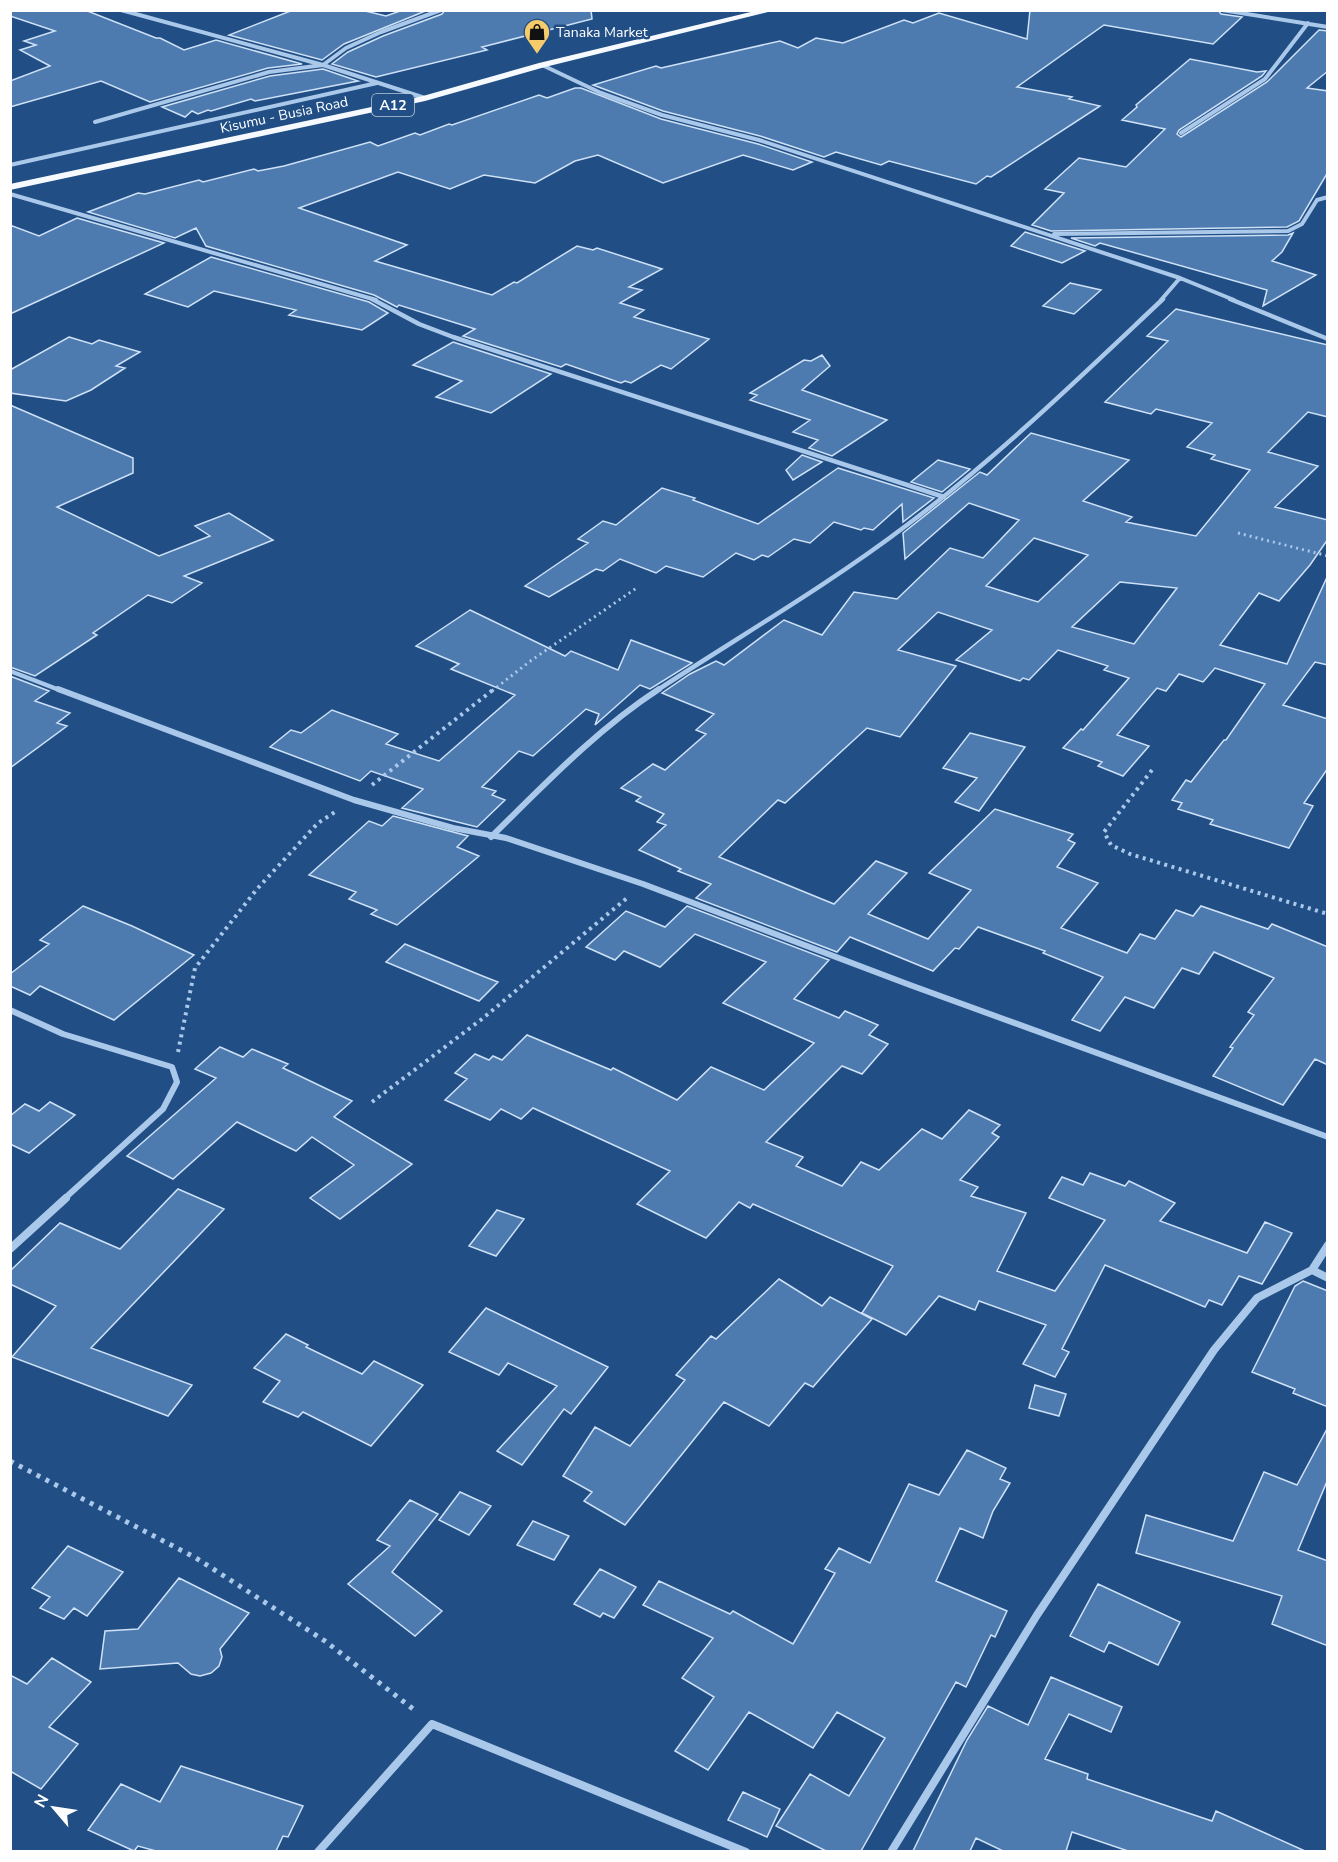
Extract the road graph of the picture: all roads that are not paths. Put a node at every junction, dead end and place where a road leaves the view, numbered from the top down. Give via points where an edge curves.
1 (121, 10) edge
2 (441, 10) edge
3 (772, 10) edge
4 (1222, 10) edge
5 (1308, 23) junction
6 (1328, 27) edge
7 (323, 65) junction
8 (542, 65) junction
9 (376, 83) junction
10 (425, 98) junction
11 (95, 122) dead end
12 (1181, 133) dead end
13 (10, 165) edge
14 (10, 187) edge
15 (10, 194) edge
16 (1328, 196) edge
17 (1048, 234) junction
18 (1180, 278) junction
19 (1328, 339) edge
20 (944, 497) junction
21 (10, 671) edge
22 (491, 837) junction
23 (10, 1010) edge
24 (1328, 1137) edge
25 (1328, 1245) edge
26 (10, 1249) edge
27 (1312, 1270) junction
28 (1328, 1278) edge
29 (318, 1851) edge
30 (746, 1851) edge
31 (891, 1851) edge

1 - 7 street
2 - 7 street via 355,44
3 - 8 highway, Kisumu - Busia Road / A12
4 - 5 street
5 - 6 street
5 - 12 street via 1265,79
7 - 9 street
7 - 11 street via 269,72
8 - 10 highway, Kisumu - Busia Road / A12
8 - 17 street via 601,93 662,115 759,140
9 - 10 street
9 - 13 street
10 - 14 highway, Kisumu - Busia Road / A12
15 - 20 street via 364,296 453,337
16 - 17 street via 1317,200 1295,230
17 - 18 street
18 - 19 street
18 - 20 street via 1038,418
20 - 22 street via 905,528 628,709 585,745
21 - 22 street via 354,800
22 - 24 street via 515,840 643,884
23 - 26 street via 63,1034 172,1067 177,1082 163,1109
25 - 27 street
27 - 28 street
27 - 31 street via 1257,1299 1214,1350 1037,1615
29 - 30 street via 432,1724

